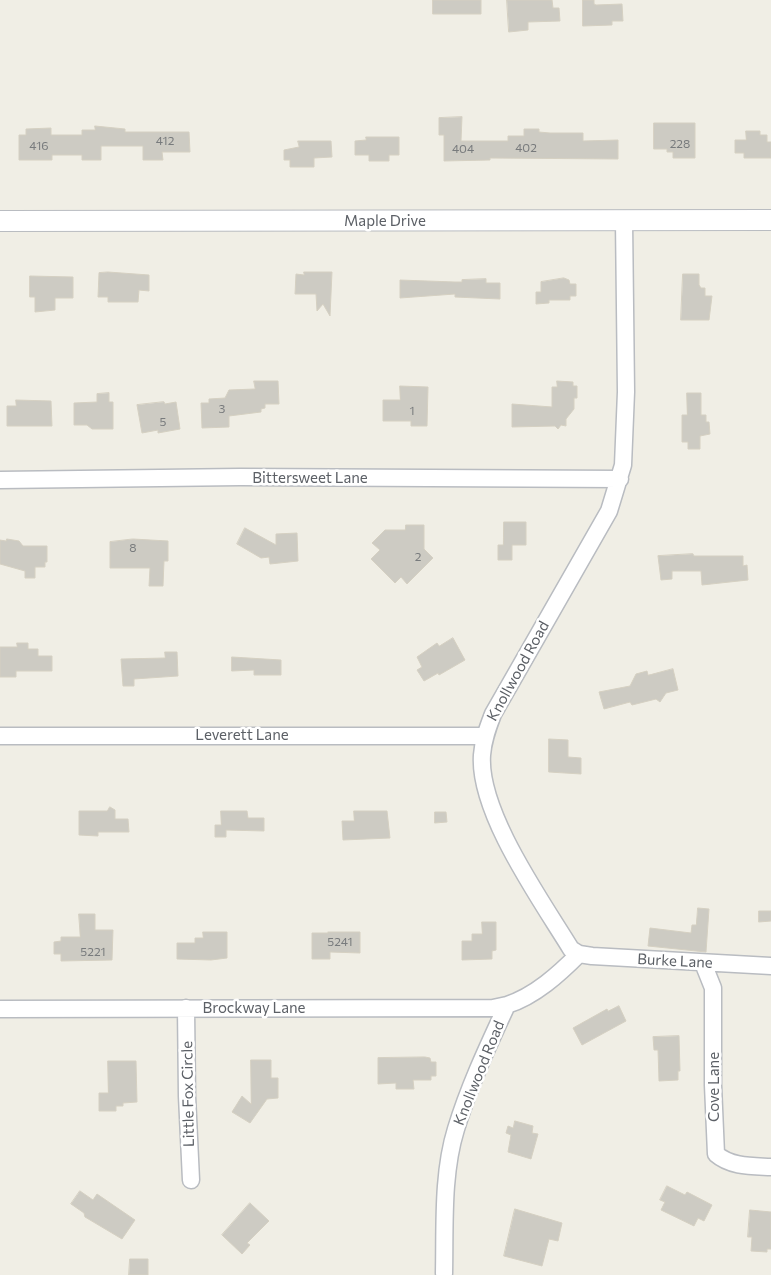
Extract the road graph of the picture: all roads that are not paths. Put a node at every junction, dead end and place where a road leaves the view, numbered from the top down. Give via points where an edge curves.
1 (771, 220) edge
2 (0, 221) edge
3 (624, 221) junction
4 (620, 479) junction
5 (0, 480) edge
6 (0, 736) edge
7 (485, 736) junction
8 (579, 954) junction
9 (703, 963) junction
10 (771, 966) edge
11 (507, 1005) junction
12 (0, 1008) edge
13 (186, 1008) junction
14 (771, 1167) edge
15 (191, 1180) dead end
16 (444, 1274) dead end

1 - 3 street, Maple Drive
2 - 3 street, Maple Drive
3 - 4 street, Knollwood Road via 626,392
4 - 5 street, Bittersweet Lane
4 - 7 street, Knollwood Road via 609,511 493,714
6 - 7 street, Leverett Lane
7 - 8 street, Knollwood Road via 482,756 484,782 513,854 571,949
8 - 9 street, Burke Lane
8 - 11 street, Knollwood Road via 556,977
9 - 10 street, Burke Lane
9 - 14 street, Cove Lane via 713,988 712,1085 716,1154 724,1161
11 - 13 street, Brockway Lane via 493,1008
11 - 16 street, Knollwood Road via 474,1076 450,1152
12 - 13 street, Brockway Lane
13 - 15 street, Little Fox Circle

